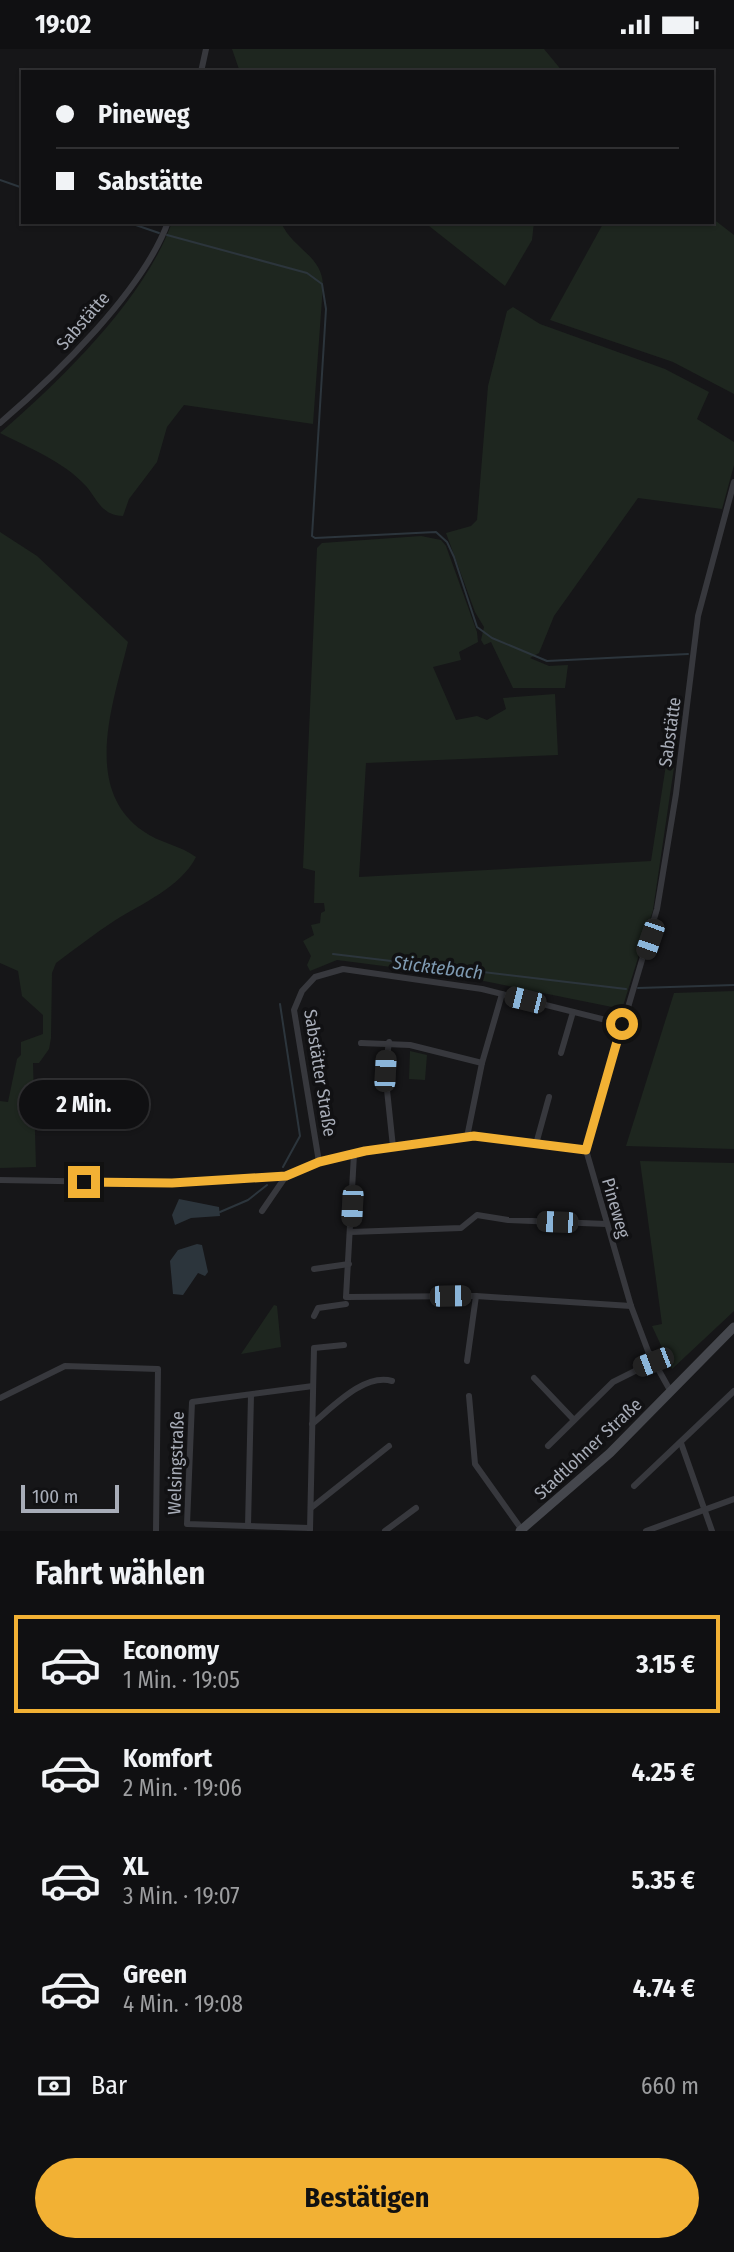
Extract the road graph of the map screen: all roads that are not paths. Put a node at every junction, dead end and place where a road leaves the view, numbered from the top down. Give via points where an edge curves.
1 (205, 49) edge
2 (202, 70) edge
3 (167, 224) edge
4 (0, 423) edge
5 (734, 482) edge
6 (502, 994) junction
7 (573, 1012) junction
8 (622, 1024) junction
9 (389, 1042) junction
10 (361, 1043) dead end
11 (561, 1053) dead end
12 (482, 1062) junction
13 (549, 1097) dead end
14 (467, 1137) junction
15 (536, 1143) junction
16 (393, 1147) junction
17 (586, 1150) junction
18 (354, 1154) junction
19 (319, 1162) junction
20 (286, 1176) junction
21 (0, 1180) edge
22 (262, 1211) dead end
23 (606, 1224) junction
24 (351, 1232) junction
25 (349, 1264) junction
26 (314, 1269) dead end
27 (476, 1296) junction
28 (346, 1304) junction
29 (631, 1306) junction
30 (314, 1317) dead end
31 (734, 1327) edge
32 (344, 1345) dead end
33 (467, 1360) dead end
34 (653, 1362) junction
35 (534, 1378) dead end
36 (392, 1381) dead end
37 (313, 1386) junction
38 (734, 1391) edge
39 (671, 1392) junction
40 (251, 1395) junction
41 (469, 1396) dead end
42 (0, 1398) edge
43 (575, 1420) junction
44 (312, 1424) junction
45 (681, 1443) junction
46 (389, 1446) dead end
47 (548, 1446) dead end
48 (634, 1486) dead end
49 (734, 1499) edge
50 (705, 1507) junction
51 (310, 1508) junction
52 (416, 1508) dead end
53 (248, 1526) junction
54 (310, 1530) edge
55 (522, 1530) edge
56 (156, 1531) edge
57 (385, 1531) edge
58 (646, 1531) edge
59 (712, 1531) edge

1 - 2 street
3 - 4 street, Sabstätte via 153,255 122,297 60,369
5 - 8 street, Sabstätte via 699,608 650,939
6 - 7 street
6 - 12 street
6 - 19 street, Sabstätter Straße via 343,969 324,972 302,991 295,1010
7 - 8 street
7 - 11 street
8 - 17 street
9 - 10 street
9 - 12 street
9 - 16 street via 385,1071
12 - 14 street
13 - 15 street
14 - 15 street
14 - 16 street
15 - 17 street
16 - 18 street
17 - 23 street, Pineweg
18 - 19 street
18 - 24 street
19 - 20 street
20 - 21 street via 172,1183
20 - 22 street
23 - 24 street via 477,1215 461,1228
23 - 29 street, Pineweg
24 - 25 street
25 - 26 street
25 - 28 street
27 - 28 street
27 - 29 street
27 - 33 street
28 - 30 street via 318,1308
29 - 34 street, Pineweg
31 - 39 main road, Stadtlohner Straße
32 - 37 street via 314,1348
34 - 39 street, Pineweg
34 - 43 street via 621,1376
35 - 43 street
36 - 44 street via 368,1382
37 - 40 street, Welsingstraße
37 - 44 street
38 - 45 street
39 - 55 main road, Stadtlohner Straße via 590,1472
40 - 53 street
40 - 53 street, Welsingstraße via 192,1402 187,1524
41 - 55 street via 475,1464
42 - 56 street via 65,1366 159,1369
43 - 47 street
44 - 51 street
45 - 48 street
45 - 50 street
46 - 51 street
49 - 50 street
50 - 58 street
50 - 59 street
51 - 54 street
52 - 57 street
53 - 54 street, Welsingstraße

